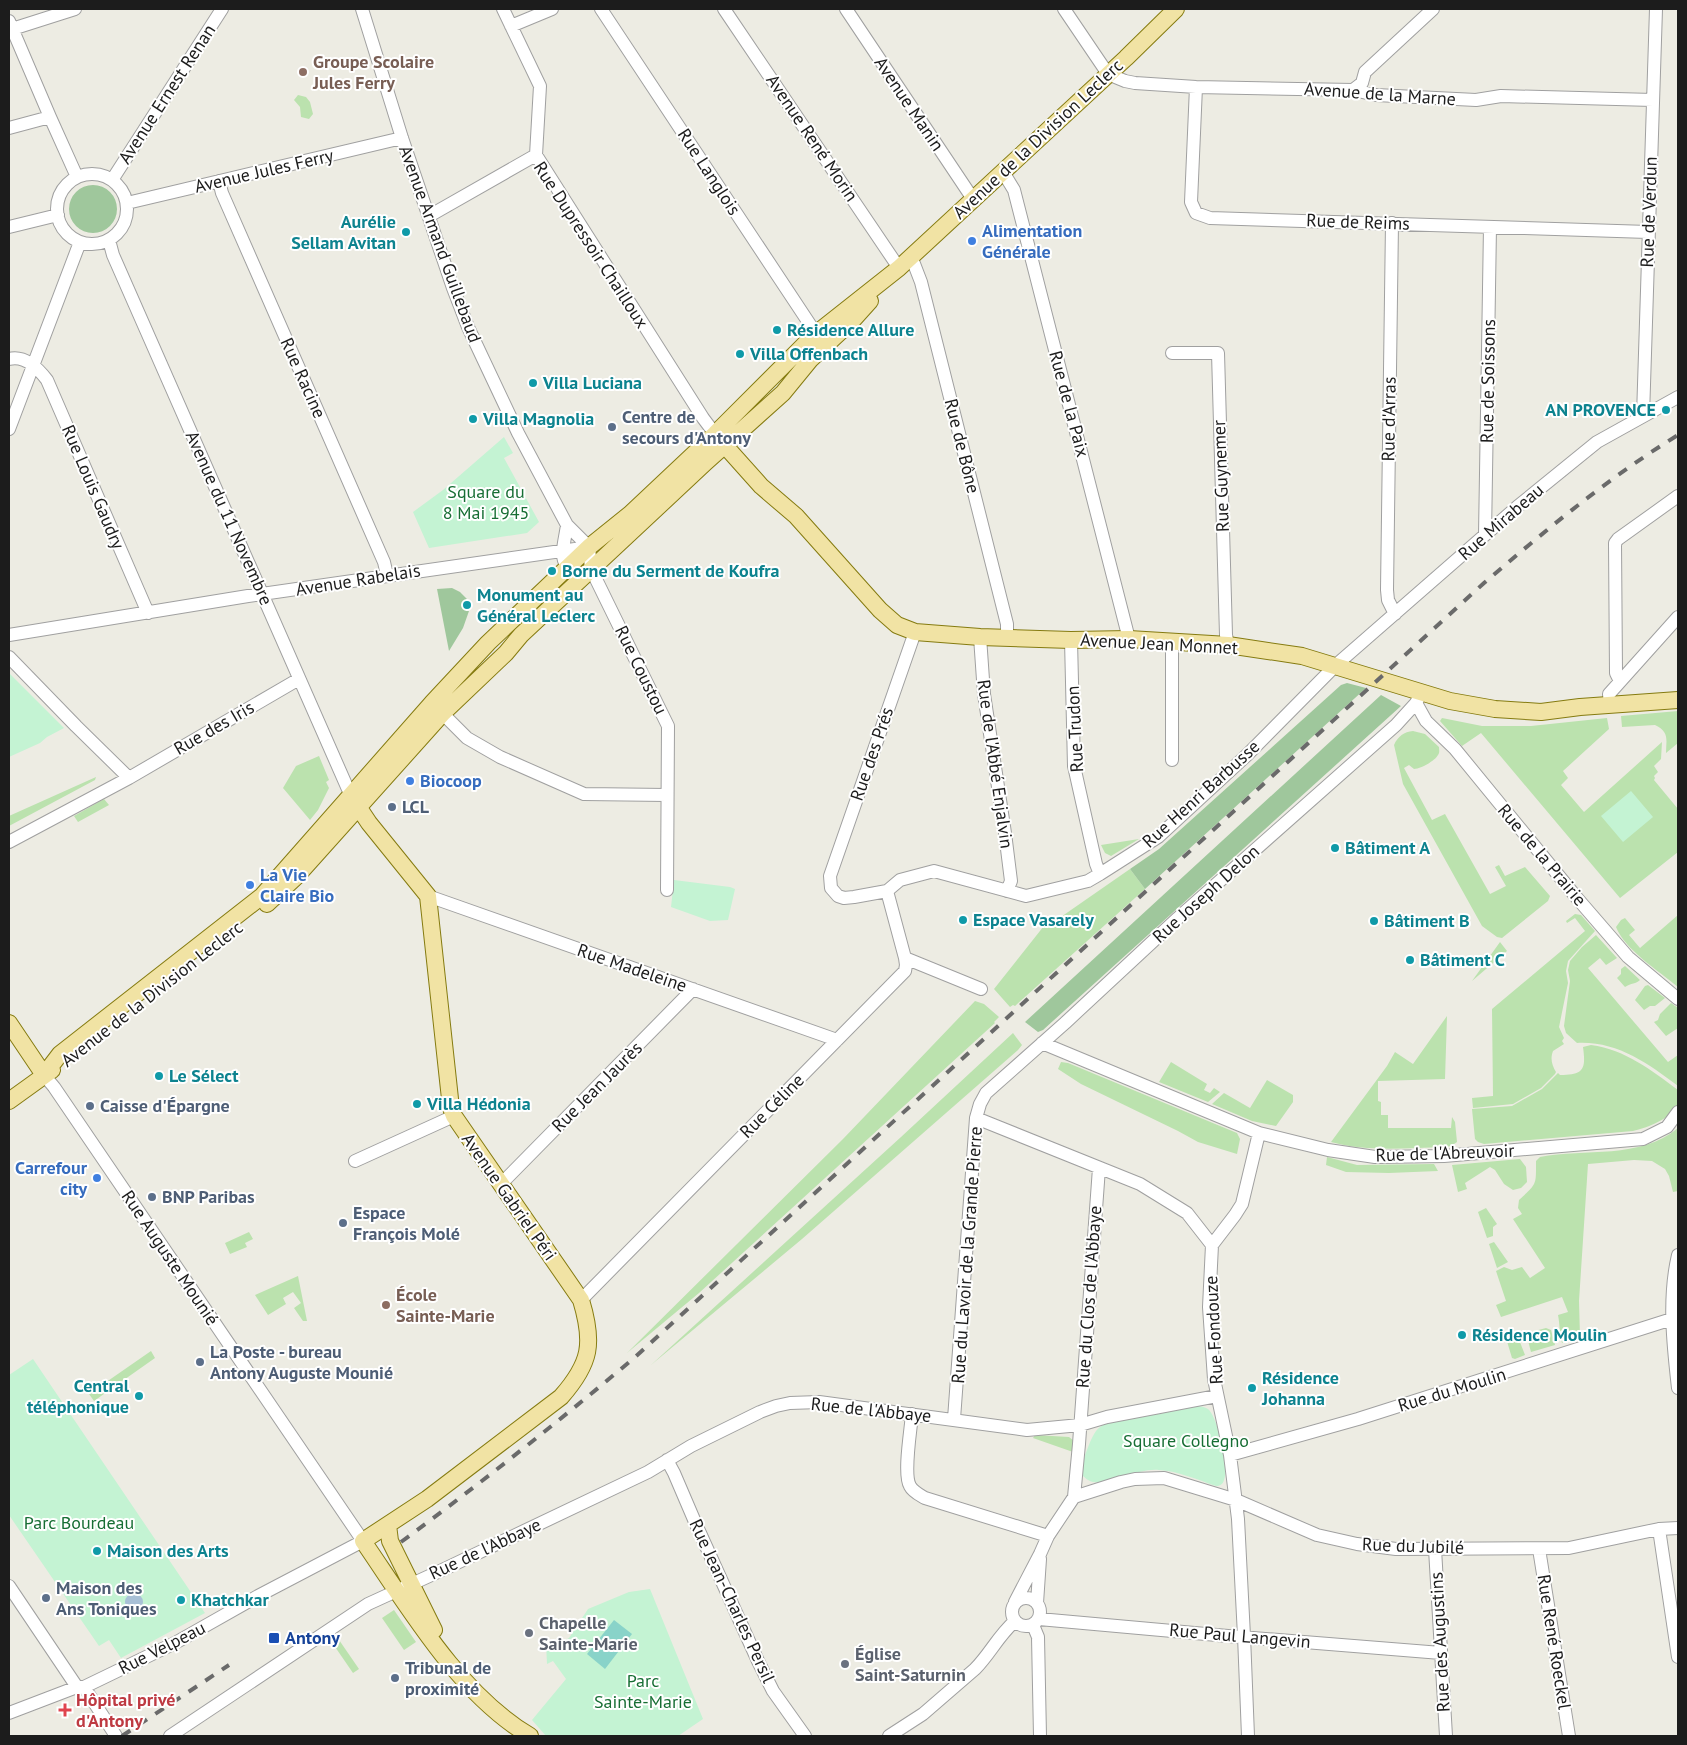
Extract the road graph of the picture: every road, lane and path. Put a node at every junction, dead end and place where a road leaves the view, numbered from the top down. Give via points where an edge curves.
1 (75, 9) edge
2 (222, 9) edge
3 (362, 9) edge
4 (503, 9) edge
5 (552, 9) edge
6 (601, 9) edge
7 (724, 9) edge
8 (846, 9) edge
9 (1064, 9) edge
10 (1433, 9) edge
11 (1656, 9) edge
12 (1172, 10) edge
13 (511, 26) junction
14 (10, 27) edge
15 (1108, 74) junction
16 (1196, 87) junction
17 (1353, 90) junction
18 (1653, 100) junction
19 (50, 117) junction
20 (9, 128) edge
21 (402, 138) junction
22 (536, 155) junction
23 (1003, 172) junction
24 (77, 177) junction
25 (112, 180) junction
26 (219, 181) junction
27 (972, 199) junction
28 (127, 203) junction
29 (58, 215) junction
30 (429, 216) junction
31 (1392, 224) junction
32 (9, 227) edge
33 (1490, 227) junction
34 (1648, 232) junction
35 (109, 240) junction
36 (80, 242) junction
37 (911, 256) junction
38 (899, 268) junction
39 (813, 336) junction
40 (1172, 353) dead end
41 (9, 359) edge
42 (33, 365) junction
43 (1678, 396) edge
44 (1643, 416) junction
45 (9, 429) edge
46 (720, 440) junction
47 (1678, 496) edge
48 (568, 525) junction
49 (1485, 535) junction
50 (589, 546) junction
51 (563, 550) junction
52 (567, 568) junction
53 (588, 572) junction
54 (387, 575) junction
55 (262, 594) junction
56 (148, 613) junction
57 (1395, 614) junction
58 (1678, 617) edge
59 (915, 632) junction
60 (9, 635) edge
61 (980, 637) junction
62 (1007, 638) junction
63 (1129, 639) junction
64 (1071, 640) junction
65 (1172, 641) junction
66 (1228, 645) junction
67 (9, 657) edge
68 (1336, 665) junction
69 (300, 679) junction
70 (1620, 681) junction
71 (1419, 698) junction
72 (1678, 700) edge
73 (1610, 705) junction
74 (438, 708) junction
75 (1172, 760) dead end
76 (129, 778) junction
77 (667, 795) junction
78 (354, 802) junction
79 (9, 842) edge
80 (1100, 874) junction
81 (830, 876) joint
82 (667, 890) dead end
83 (887, 891) junction
84 (1007, 891) junction
85 (428, 896) junction
86 (905, 958) junction
87 (692, 989) junction
88 (981, 989) dead end
89 (1678, 999) edge
90 (9, 1022) edge
91 (837, 1040) junction
92 (1042, 1043) junction
93 (44, 1075) junction
94 (986, 1093) joint
95 (9, 1101) edge
96 (1678, 1112) edge
97 (454, 1116) junction
98 (976, 1118) junction
99 (1259, 1132) junction
100 (355, 1161) dead end
101 (1099, 1168) junction
102 (501, 1184) junction
103 (1212, 1245) junction
104 (1678, 1254) edge
105 (580, 1300) junction
106 (1672, 1319) junction
107 (1678, 1388) edge
108 (1217, 1396) junction
109 (912, 1414) junction
110 (954, 1419) junction
111 (1080, 1425) junction
112 (1230, 1454) junction
113 (667, 1460) junction
114 (1074, 1497) junction
115 (1236, 1500) junction
116 (388, 1525) junction
117 (1678, 1528) edge
118 (1659, 1529) junction
119 (1048, 1536) junction
120 (363, 1541) junction
121 (1435, 1549) junction
122 (1539, 1549) junction
123 (1040, 1554) junction
124 (412, 1584) junction
125 (9, 1586) edge
126 (397, 1590) junction
127 (1015, 1602) junction
128 (1037, 1603) junction
129 (1015, 1621) junction
130 (1036, 1622) junction
131 (1244, 1636) junction
132 (1441, 1653) junction
133 (1678, 1657) edge
134 (447, 1660) junction
135 (80, 1687) junction
136 (9, 1713) edge
137 (522, 1733) edge
138 (115, 1735) edge
139 (170, 1736) edge
140 (805, 1736) edge
141 (889, 1736) edge
142 (1040, 1736) edge
143 (1248, 1736) edge
144 (1446, 1736) edge
145 (1569, 1736) edge

1 - 14 street
2 - 25 street, Avenue Ernest Renan
3 - 21 street, Avenue Armand Guillebaud
4 - 13 street
5 - 13 street
6 - 39 street, Rue Langlois via 811,326
7 - 38 street, Avenue René Morin
8 - 27 street, Avenue Manin
9 - 15 street
10 - 17 street via 1365,72 1362,83
11 - 18 street, Rue de Verdun
12 - 15 main road, Avenue de la Division Leclerc
13 - 22 street via 540,86
14 - 19 street
15 - 16 street, Avenue de la Marne via 1135,83
15 - 23 main road, Avenue de la Division Leclerc
16 - 17 street, Avenue de la Marne
16 - 31 street, Rue de Reims via 1191,202 1196,214 1210,218
17 - 18 street, Avenue de la Marne via 1476,100 1501,96
18 - 34 street, Rue de Verdun
19 - 20 street
19 - 24 street
21 - 26 street, Avenue Jules Ferry
21 - 30 street, Avenue Armand Guillebaud
22 - 30 street, Rue Dupressoir Chailloux
22 - 46 street, Rue Dupressoir Chailloux
23 - 27 main road, Avenue de la Division Leclerc
23 - 63 street, Rue de la Paix via 1014,190
24 - 25 street via 102,175
24 - 29 street via 62,192
25 - 28 street
26 - 28 street, Avenue Jules Ferry
26 - 54 street, Rue Racine
27 - 37 main road, Avenue de la Division Leclerc
28 - 35 street via 124,224
29 - 32 street
29 - 36 street via 70,236
30 - 48 street, Avenue Armand Guillebaud via 468,327 518,433
31 - 33 street, Rue de Reims
31 - 57 street, Rue d'Arras via 1388,600
33 - 34 street, Rue de Reims
33 - 49 street, Rue de Soissons
34 - 44 street, Rue de Verdun
35 - 36 street via 94,244
35 - 55 street, Avenue du 11 Novembre via 112,255
36 - 42 street
37 - 38 main road, Avenue de la Division Leclerc
37 - 62 street, Rue de Bône via 921,282 1005,615
38 - 39 main road, Avenue de la Division Leclerc
38 - 46 main road, Avenue de la Division Leclerc via 852,321 810,360 783,393
39 - 46 main road, Avenue de la Division Leclerc
40 - 66 street, Rue Guynemer via 1218,352
41 - 42 street via 15,357
42 - 45 street
42 - 56 street, Rue Louis Gaudry via 47,380
43 - 44 street, Rue Mirabeau
44 - 49 street, Rue Mirabeau via 1597,442
46 - 50 main road, Avenue de la Division Leclerc
46 - 53 main road, Avenue de la Division Leclerc
46 - 59 main road, Avenue Jean Monnet via 761,486 796,516 880,610 897,625
47 - 70 street via 1615,543 1616,673
48 - 50 street, Avenue Armand Guillebaud
48 - 51 street
49 - 57 street, Rue Mirabeau
50 - 51 street, Avenue Rabelais
50 - 52 main road, Avenue de la Division Leclerc
50 - 53 street, Rue Coustou
51 - 52 street
51 - 54 street, Avenue Rabelais
52 - 53 street via 572,572
52 - 74 main road, Avenue de la Division Leclerc via 488,643
53 - 74 main road, Avenue de la Division Leclerc via 506,653
53 - 77 street, Rue Coustou via 668,726
54 - 55 street, Avenue Rabelais
55 - 56 street, Avenue Rabelais
55 - 69 street, Avenue du 11 Novembre
56 - 60 street, Avenue Rabelais
57 - 68 street, Rue Mirabeau
58 - 70 street
59 - 61 main road, Avenue Jean Monnet
59 - 81 street, Rue des Prés
61 - 62 main road, Avenue Jean Monnet
61 - 84 street, Rue de l'Abbé Enjalvin via 984,694 1006,833 1011,881
62 - 64 main road, Avenue Jean Monnet
63 - 64 main road, Avenue Jean Monnet
63 - 65 main road, Avenue Jean Monnet
64 - 80 street, Rue Trudon via 1074,766
65 - 66 main road, Avenue Jean Monnet
65 - 75 street
66 - 68 main road, Avenue Jean Monnet via 1302,656
67 - 76 street
68 - 71 main road, Avenue Jean Monnet
68 - 80 street, Rue Henri Barbusse via 1247,755 1158,837
69 - 76 street, Rue des Iris
69 - 78 street, Avenue du 11 Novembre
70 - 73 street via 1609,694
71 - 73 main road, Avenue Jean Monnet via 1541,712
71 - 89 street, Rue de la Prairie via 1426,721 1455,749 1628,957
71 - 92 street, Rue Joseph Delon via 1396,725
72 - 73 main road, Avenue Jean Monnet
74 - 77 street via 467,738 500,757 584,794
74 - 78 main road, Avenue de la Division Leclerc
76 - 79 street, Rue des Iris
77 - 82 street, Rue Coustou
78 - 85 main road
78 - 93 main road, Avenue de la Division Leclerc via 296,877 271,901 67,1062
80 - 84 street, Rue Henri Barbusse via 1088,881 1026,896
81 - 83 street, Rue Henri Barbusse via 831,888 844,898
83 - 84 street, Rue Henri Barbusse via 900,880 934,871
83 - 86 street
85 - 87 street, Rue Madeleine
85 - 97 main road, Avenue Gabriel Péri
86 - 88 street
86 - 91 street, Rue Céline via 905,971
87 - 91 street, Rue Madeleine
87 - 102 street, Rue Jean Jaurès
90 - 93 main road
91 - 105 street, Rue Céline
92 - 94 street, Rue Joseph Delon
92 - 99 street, Rue de l'Abreuvoir
93 - 95 main road, Avenue de la Division Leclerc
93 - 120 street, Rue Auguste Mounié
94 - 98 street, Rue du Lavoir de la Grande Pierre
96 - 99 street, Rue de l'Abreuvoir via 1667,1127 1643,1139 1444,1156 1375,1157 1328,1150
97 - 100 street
97 - 102 main road, Avenue Gabriel Péri
98 - 101 street
98 - 110 street, Rue du Lavoir de la Grande Pierre
99 - 103 street via 1242,1204
101 - 103 street via 1140,1184 1187,1213
101 - 111 street, Rue du Clos de l'Abbaye
102 - 105 main road, Avenue Gabriel Péri
103 - 108 street, Rue Fondouze via 1208,1307
104 - 106 street
105 - 116 main road, Avenue Gabriel Péri via 588,1325 586,1358 581,1371 561,1397
106 - 107 street
106 - 112 street, Rue du Moulin via 1358,1419
108 - 111 street, Rue de l'Abbaye
108 - 112 street, Rue Fondouze
109 - 110 street, Rue de l'Abbaye
109 - 113 street, Rue de l'Abbaye via 819,1402 776,1406
109 - 119 street via 907,1473 908,1484 914,1491 926,1498
110 - 111 street, Rue de l'Abbaye via 1022,1429
111 - 114 street, Rue du Clos de l'Abbaye
112 - 115 street
113 - 124 street, Rue de l'Abbaye
113 - 140 street, Rue Jean-Charles Persil via 758,1661 773,1690
114 - 115 street, Rue du Jubilé via 1121,1482 1151,1477
114 - 119 street
115 - 121 street, Rue du Jubilé via 1317,1534 1357,1544
115 - 131 street
116 - 120 main road, Avenue Gabriel Péri
116 - 124 main road via 390,1541
117 - 118 street, Rue du Jubilé
118 - 122 street, Rue du Jubilé via 1569,1548
118 - 133 street
119 - 123 street
120 - 126 main road, Rue Auguste Mounié
120 - 135 street, Rue Velpeau via 175,1643
121 - 122 street, Rue du Jubilé
121 - 132 street, Rue des Augustins
122 - 145 street, Rue René Roeckel
123 - 127 street
123 - 128 street
124 - 126 street, Rue de l'Abbaye
124 - 134 main road
125 - 135 street
126 - 134 main road, Rue Auguste Mounié
126 - 139 street, Rue de l'Abbaye via 368,1604
127 - 128 street via 1026,1598
127 - 129 street via 1012,1614
128 - 130 street via 1041,1610
129 - 130 street via 1023,1626
129 - 141 street via 975,1669 923,1714
130 - 131 street, Rue Paul Langevin
130 - 142 street
131 - 132 street, Rue Paul Langevin
131 - 143 street
132 - 144 street, Rue des Augustins
134 - 137 main road via 478,1694
135 - 136 street, Rue Velpeau
135 - 138 street

